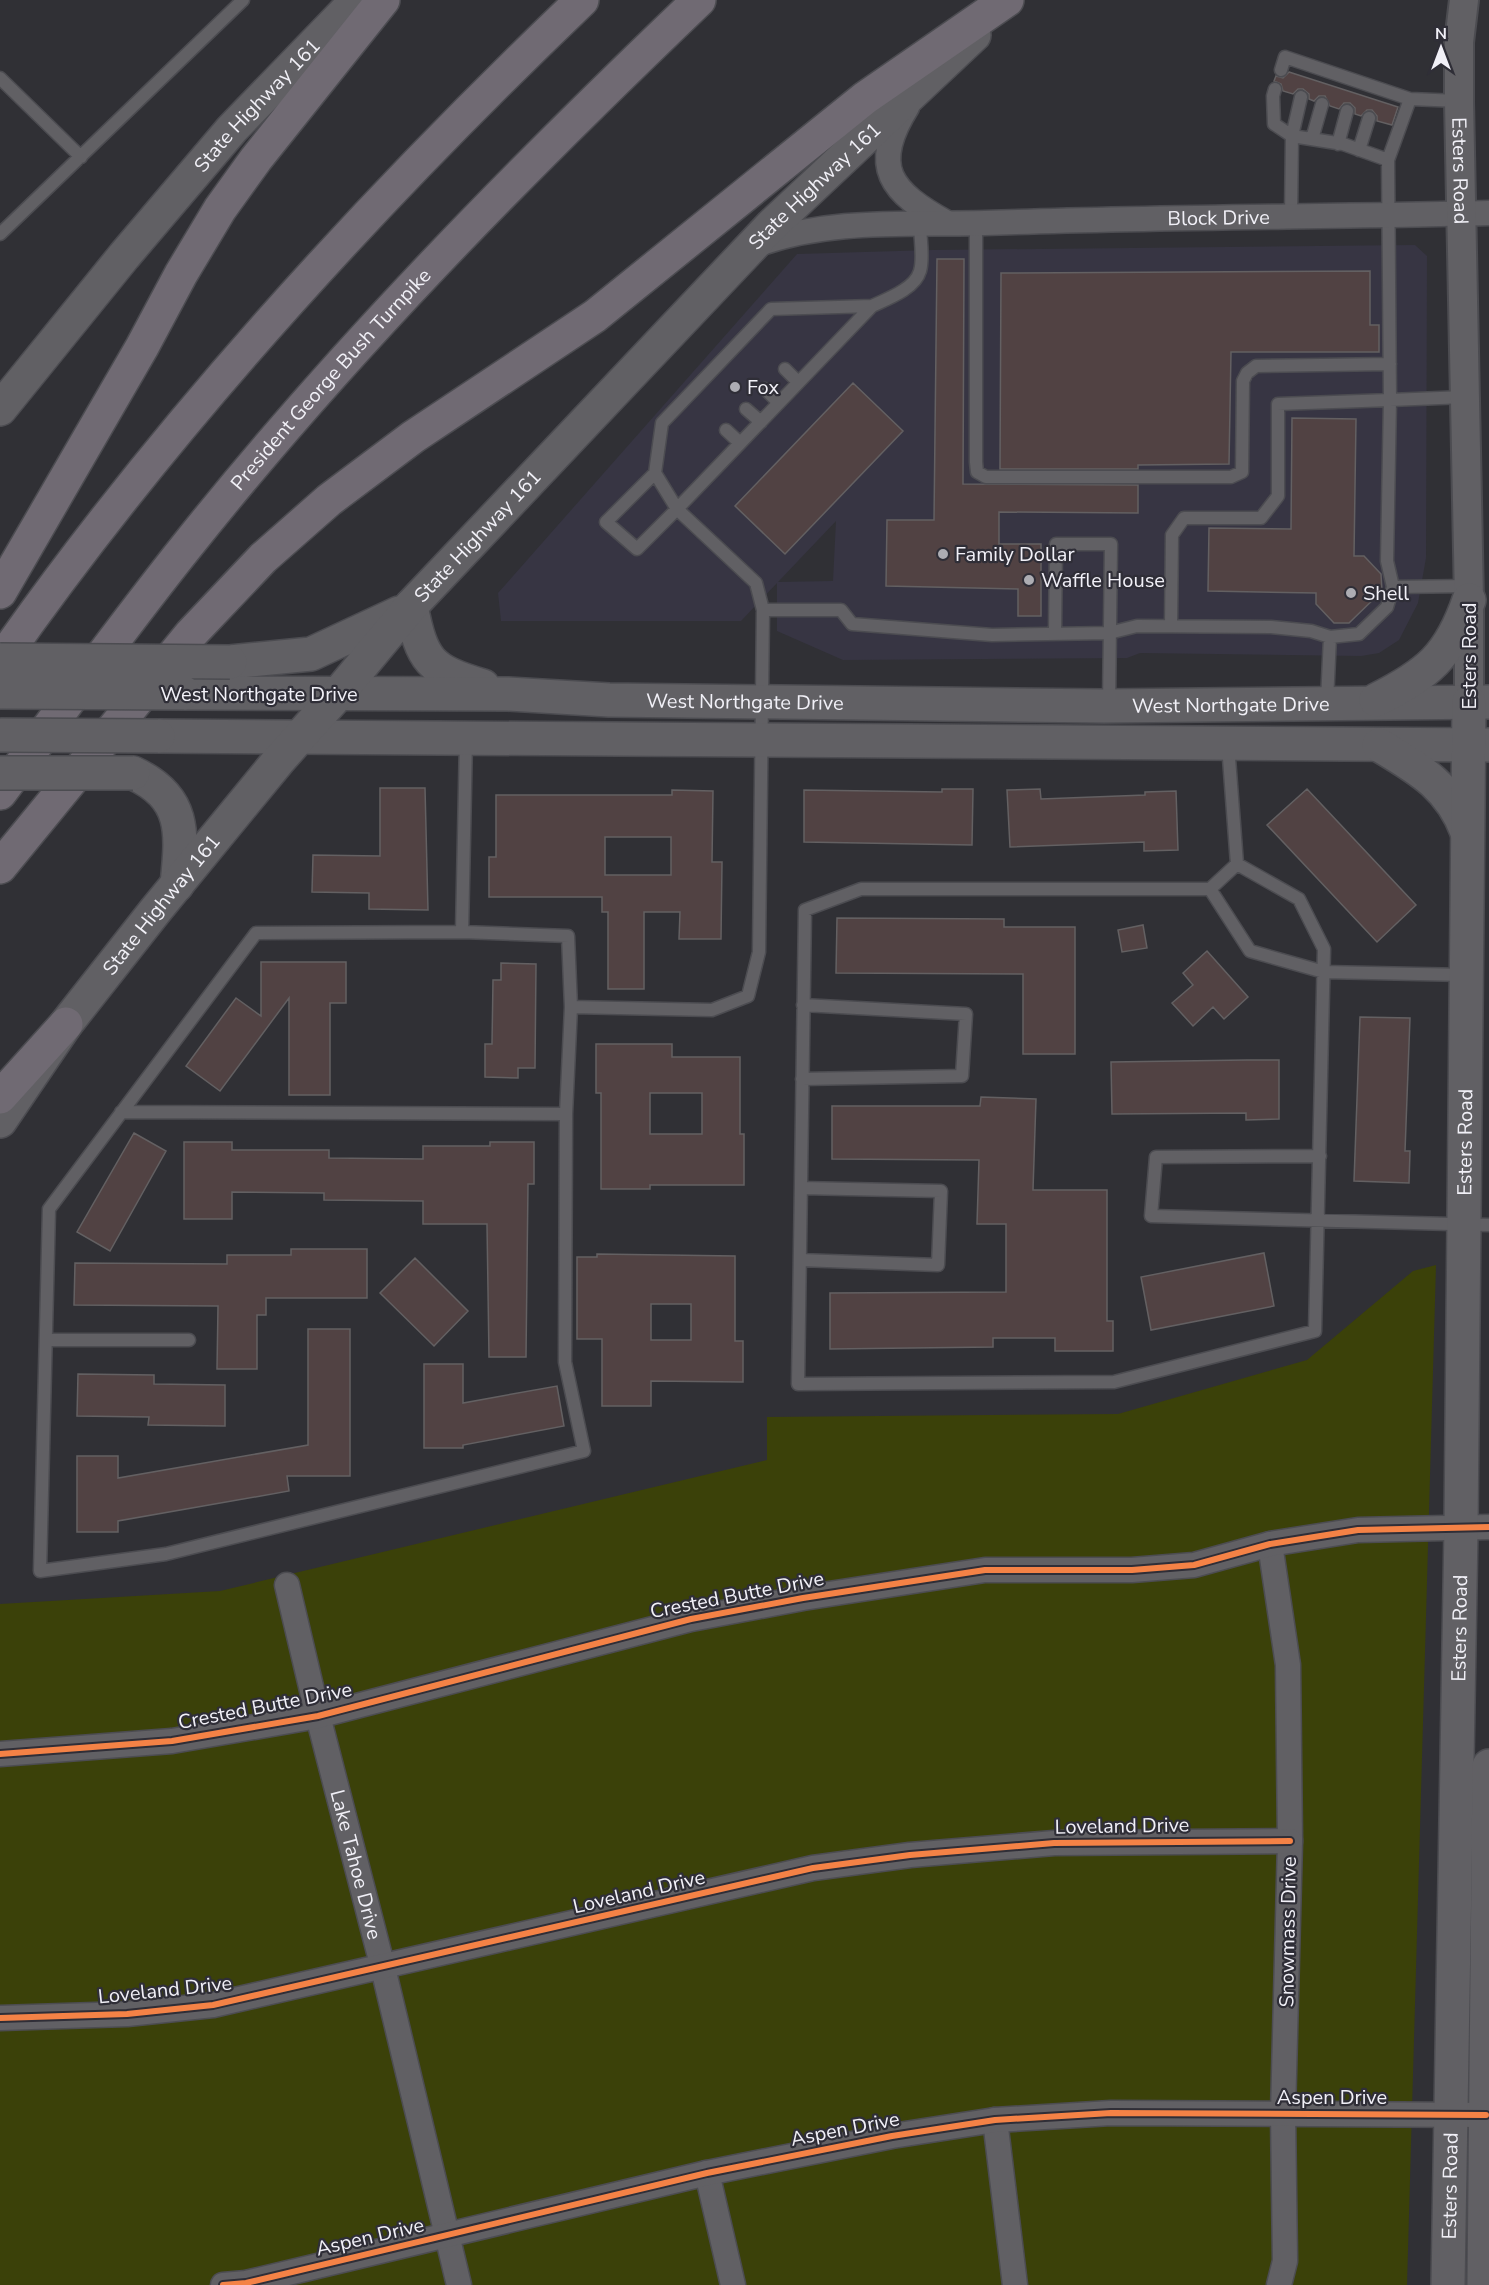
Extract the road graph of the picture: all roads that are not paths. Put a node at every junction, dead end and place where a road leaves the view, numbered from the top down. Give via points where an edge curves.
1 (243, 0) edge
2 (357, 0) edge
3 (382, 0) edge
4 (582, 0) edge
5 (699, 0) edge
6 (1009, 0) edge
7 (1464, 0) edge
8 (1309, 65) junction
9 (1281, 70) dead end
10 (0, 78) edge
11 (1306, 78) dead end
12 (921, 85) junction
13 (1275, 89) dead end
14 (1301, 97) dead end
15 (1410, 99) junction
16 (1459, 101) junction
17 (1322, 104) dead end
18 (1347, 111) dead end
19 (1369, 118) dead end
20 (1292, 136) junction
21 (1312, 139) junction
22 (1338, 144) junction
23 (1359, 150) junction
24 (81, 157) junction
25 (1388, 160) junction
26 (1475, 213) edge
27 (1291, 216) junction
28 (1390, 216) junction
29 (976, 223) junction
30 (921, 224) junction
31 (949, 224) junction
32 (0, 234) edge
33 (750, 248) junction
34 (872, 306) junction
35 (1390, 364) junction
36 (784, 369) dead end
37 (798, 382) junction
38 (765, 389) dead end
39 (1465, 397) junction
40 (1390, 400) junction
41 (779, 403) junction
42 (0, 409) edge
43 (746, 409) dead end
44 (761, 422) junction
45 (726, 430) dead end
46 (740, 443) junction
47 (655, 473) junction
48 (677, 509) junction
49 (1393, 587) junction
50 (0, 592) edge
51 (1469, 593) junction
52 (411, 606) junction
53 (763, 610) junction
54 (1171, 626) junction
55 (1055, 633) junction
56 (1109, 633) junction
57 (1330, 637) junction
58 (0, 661) edge
59 (0, 692) edge
60 (338, 694) junction
61 (507, 694) junction
62 (762, 700) junction
63 (1479, 702) edge
64 (1327, 703) junction
65 (1371, 703) junction
66 (1107, 706) junction
67 (0, 735) edge
68 (299, 736) junction
69 (466, 738) junction
70 (762, 740) junction
71 (1105, 743) junction
72 (1228, 744) junction
73 (1379, 745) junction
74 (1479, 746) edge
75 (0, 773) edge
76 (0, 793) edge
77 (1468, 835) junction
78 (1237, 864) junction
79 (0, 867) edge
80 (177, 885) junction
81 (1210, 889) junction
82 (462, 932) junction
83 (1324, 972) junction
84 (1467, 975) junction
85 (804, 1005) junction
86 (571, 1007) junction
87 (66, 1024) junction
88 (802, 1079) junction
89 (0, 1097) edge
90 (122, 1112) junction
91 (566, 1114) junction
92 (0, 1122) edge
93 (1320, 1156) junction
94 (801, 1188) junction
95 (1318, 1219) junction
96 (1477, 1224) edge
97 (800, 1260) junction
98 (46, 1340) junction
99 (189, 1340) dead end
100 (1475, 1527) edge
101 (1270, 1544) junction
102 (287, 1585) dead end
103 (318, 1716) junction
104 (0, 1754) edge
105 (1489, 1766) edge
106 (1456, 1790) junction
107 (1489, 1790) edge
108 (1290, 1841) junction
109 (383, 1968) junction
110 (0, 2018) edge
111 (1283, 2113) junction
112 (1449, 2114) junction
113 (1486, 2115) junction
114 (995, 2120) junction
115 (707, 2173) junction
116 (1487, 2194) edge
117 (447, 2236) junction
118 (223, 2285) edge
119 (459, 2285) edge
120 (733, 2285) edge
121 (1015, 2285) edge
122 (1279, 2285) edge
123 (1448, 2285) edge
124 (1484, 2285) edge

1 - 24 lane
2 - 42 main road, State Highway 161 via 232,129
3 - 50 highway via 220,209
4 - 58 highway via 415,167 220,382
5 - 76 highway, President George Bush Turnpike via 549,144 358,347 187,545
6 - 12 main road, State Highway 161
6 - 79 highway via 865,98 595,316 413,437 329,500 263,558 191,634
7 - 16 street, Esters Road
8 - 9 lane via 1285,57
8 - 11 lane
8 - 15 lane via 1330,79 1377,94
10 - 24 lane
12 - 31 street via 889,139 893,179 900,191
12 - 33 main road, State Highway 161
13 - 20 lane via 1274,124
14 - 20 lane
15 - 16 lane
15 - 25 lane
16 - 26 street, Esters Road
17 - 21 lane
18 - 22 lane
19 - 23 lane
20 - 21 lane
20 - 27 lane
21 - 22 lane
22 - 23 lane
23 - 25 lane
24 - 32 lane
25 - 28 lane
26 - 28 street, Block Drive
26 - 39 street, Esters Road
27 - 28 street, Block Drive
27 - 29 street, Block Drive
28 - 35 lane
29 - 31 street, Block Drive
29 - 35 lane via 976,462 977,471 986,477 1231,477 1242,471 1243,381 1256,366
30 - 31 street, Block Drive
30 - 33 street, Block Drive via 840,226 797,232
30 - 34 lane via 920,272 893,297
33 - 52 main road, State Highway 161
34 - 37 lane
34 - 47 lane via 771,309 751,337 692,399 662,423
35 - 40 lane
36 - 37 lane
37 - 41 lane
38 - 41 lane
39 - 40 lane
39 - 51 street, Esters Road
40 - 49 lane via 1387,561
40 - 54 lane via 1278,404 1278,496 1261,518 1184,518 1172,535
41 - 44 lane
43 - 44 lane
44 - 46 lane
45 - 46 lane
46 - 48 lane
47 - 48 lane
47 - 48 lane via 606,522 637,549
48 - 53 lane via 756,583
49 - 51 lane
49 - 57 lane via 1387,607 1359,634
51 - 63 street, Esters Road
51 - 65 main road via 1460,626 1446,651 1408,684
52 - 58 main road, bridge via 311,654 230,662
52 - 60 main road, State Highway 161
52 - 61 main road via 426,658 449,676
53 - 55 lane via 841,610 852,624 969,633
53 - 62 lane
54 - 56 lane via 1137,626
54 - 57 lane via 1271,627
55 - 56 lane
55 - 56 lane via 1056,544 1111,544
56 - 66 lane
57 - 64 lane
59 - 60 main road, West Northgate Drive, bridge
60 - 61 main road, West Northgate Drive
60 - 68 main road, State Highway 161
61 - 62 main road, West Northgate Drive via 609,700
62 - 66 main road, West Northgate Drive
62 - 70 lane
63 - 65 main road, West Northgate Drive
63 - 74 main road, Esters Road
64 - 65 main road, West Northgate Drive
64 - 66 main road, West Northgate Drive
66 - 71 main road
67 - 68 main road, West Northgate Drive, bridge
68 - 69 main road, West Northgate Drive
68 - 80 main road, State Highway 161
69 - 70 main road, West Northgate Drive
69 - 82 lane
70 - 71 main road, West Northgate Drive
70 - 86 lane via 759,952 748,996 712,1010
71 - 72 main road, West Northgate Drive
72 - 73 main road, West Northgate Drive
72 - 78 lane
73 - 74 main road, West Northgate Drive
73 - 77 main road via 1434,780
74 - 77 main road, Esters Road
75 - 80 main road, bridge via 133,773 151,781 170,801 182,835
77 - 84 main road, Esters Road
78 - 81 lane
78 - 83 lane via 1299,899 1324,949
80 - 87 main road, State Highway 161
81 - 83 lane via 1250,951
81 - 85 lane via 861,889 805,910
82 - 86 lane via 568,936
82 - 90 lane via 256,933
83 - 84 lane
83 - 93 lane
84 - 96 main road, Esters Road
85 - 88 lane
85 - 88 lane via 966,1014 962,1076
86 - 91 lane
87 - 89 highway
87 - 92 main road, State Highway 161
88 - 94 lane
90 - 91 lane
90 - 98 lane via 49,1209
91 - 98 lane via 565,1362 584,1451 166,1554 40,1571
93 - 95 lane
93 - 95 lane via 1156,1157 1151,1216
94 - 97 lane
94 - 97 lane via 941,1191 938,1264
95 - 96 lane
95 - 97 lane via 1315,1331 1114,1382 798,1384
96 - 100 main road, Esters Road
98 - 99 lane
100 - 101 street, Crested Butte Drive via 1358,1530
100 - 106 main road, Esters Road
101 - 103 street, Crested Butte Drive via 1194,1565 1132,1570 985,1570 691,1618
101 - 108 street, Snowmass Drive via 1288,1665
102 - 103 street, Lake Tahoe Drive
103 - 104 street, Crested Butte Drive via 172,1741
103 - 109 street, Lake Tahoe Drive
105 - 107 main road, Esters Road
106 - 107 street
106 - 112 main road, Esters Road
107 - 113 main road, Esters Road
108 - 109 street, Loveland Drive via 1054,1843 899,1856 813,1868
108 - 111 street, Snowmass Drive
109 - 110 street, Loveland Drive via 213,2005 127,2014
109 - 117 street, Lake Tahoe Drive
111 - 112 street, Aspen Drive
111 - 114 street, Aspen Drive via 1111,2113
111 - 122 street, Snowmass Drive via 1285,2261
112 - 113 street, Aspen Drive
112 - 123 main road, Esters Road
113 - 116 main road, Esters Road
114 - 115 street, Aspen Drive
114 - 121 street
115 - 117 street, Aspen Drive
115 - 120 street
116 - 124 main road, Esters Road
117 - 118 street, Aspen Drive
117 - 119 street, Lake Tahoe Drive

